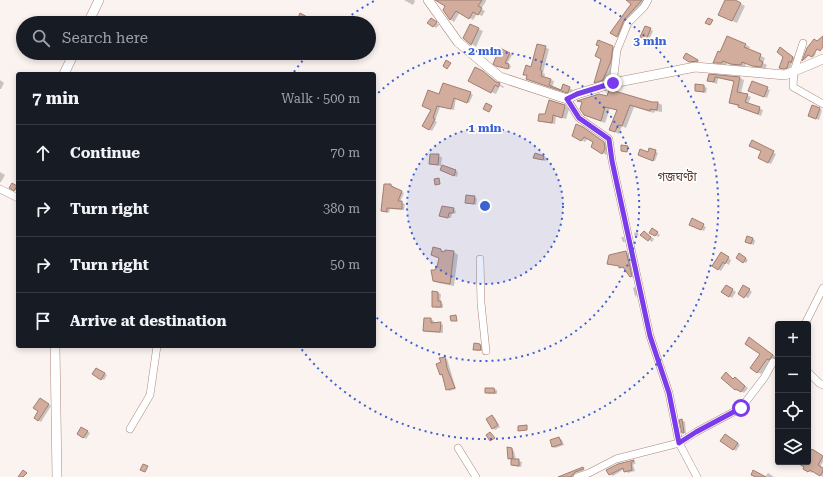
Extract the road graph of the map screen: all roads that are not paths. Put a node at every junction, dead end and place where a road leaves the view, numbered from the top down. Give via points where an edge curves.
1 (99, 0) edge
2 (428, 0) edge
3 (648, 0) edge
4 (91, 16) edge
5 (803, 43) dead end
6 (823, 59) edge
7 (71, 60) edge
8 (794, 71) junction
9 (65, 72) edge
10 (613, 83) junction
11 (567, 99) junction
12 (823, 104) edge
13 (0, 189) edge
14 (16, 197) edge
15 (480, 259) dead end
16 (823, 288) edge
17 (806, 321) edge
18 (55, 348) edge
19 (157, 348) edge
20 (486, 351) dead end
21 (773, 362) dead end
22 (811, 375) edge
23 (823, 385) edge
24 (130, 430) dead end
25 (679, 443) junction
26 (458, 448) dead end
27 (57, 477) edge
28 (476, 477) edge
29 (577, 477) edge
30 (696, 477) edge

1 - 4 street
2 - 11 street via 458,42 500,78
3 - 10 street via 628,23 617,50
5 - 8 street
6 - 8 street
7 - 9 street
8 - 10 street via 785,75 695,67
8 - 12 street via 793,87
10 - 11 street
11 - 25 street via 579,118 609,139 650,336 669,393
13 - 14 street
15 - 20 street
16 - 17 street
18 - 27 street
19 - 24 street via 150,395
21 - 25 street via 741,408
22 - 23 street
25 - 29 street via 616,459
25 - 30 street
26 - 28 street

